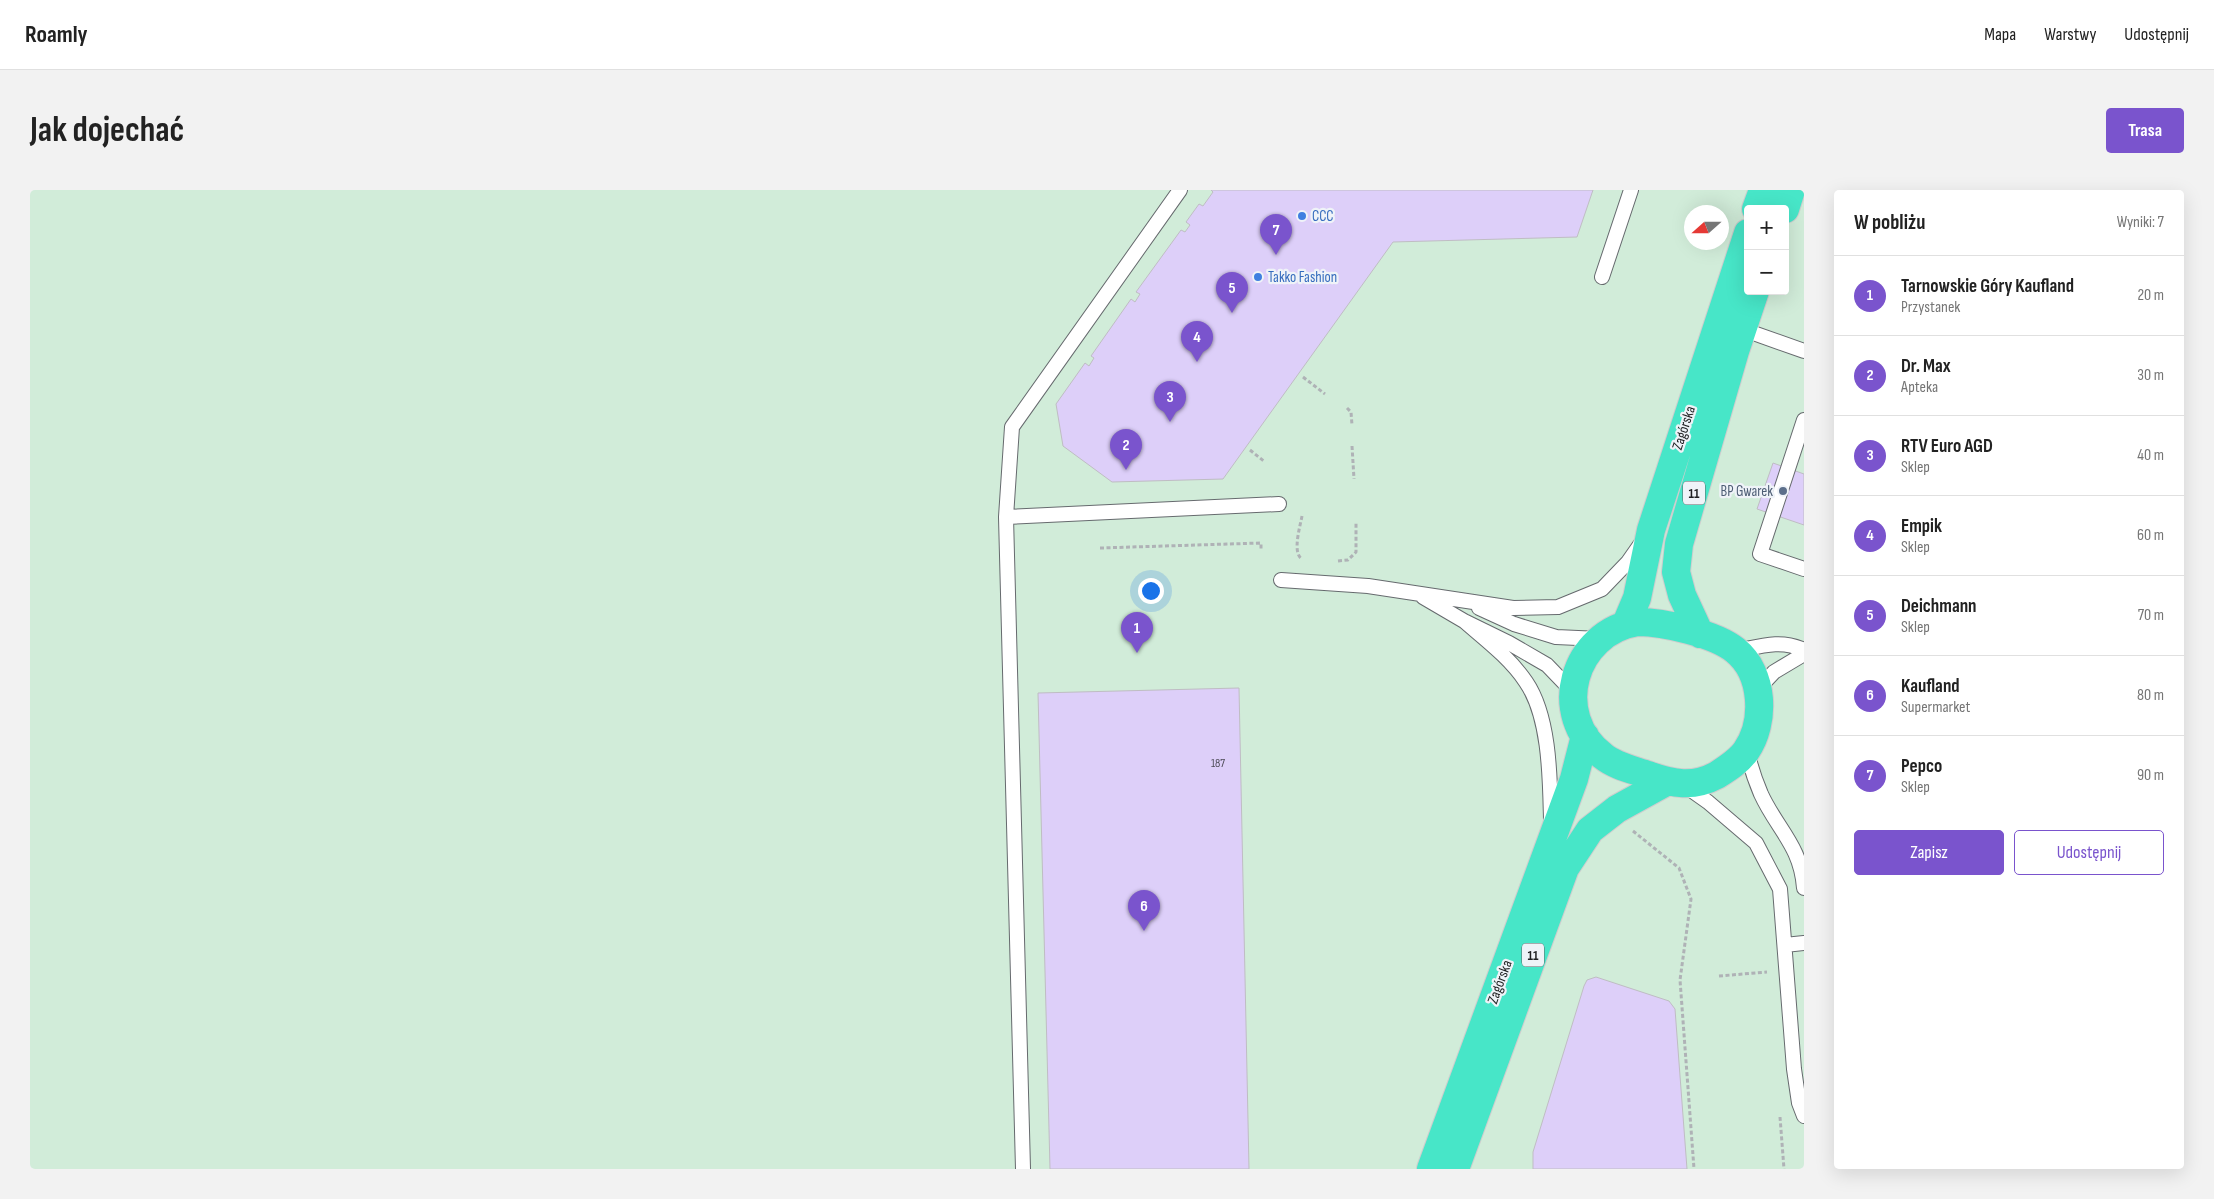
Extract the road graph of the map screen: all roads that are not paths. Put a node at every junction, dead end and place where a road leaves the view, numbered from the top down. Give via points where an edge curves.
1 (1180, 190) edge
2 (1631, 190) edge
3 (1763, 190) edge
4 (1791, 190) edge
5 (1757, 205) edge
6 (1785, 205) edge
7 (1744, 245) edge
8 (1602, 277) dead end
9 (1754, 295) edge
10 (1742, 329) junction
11 (1804, 351) edge
12 (1804, 420) edge
13 (1279, 504) dead end
14 (1006, 517) junction
15 (1651, 530) junction
16 (1804, 569) edge
17 (1281, 580) dead end
18 (1415, 593) junction
19 (1468, 602) junction
20 (1464, 621) junction
21 (1626, 624) junction
22 (1700, 634) junction
23 (1600, 640) junction
24 (1804, 650) edge
25 (1737, 651) junction
26 (1804, 654) edge
27 (1758, 689) junction
28 (1572, 690) junction
29 (1585, 736) junction
30 (1747, 750) junction
31 (1675, 783) junction
32 (1552, 840) junction
33 (1804, 888) edge
34 (1804, 943) edge
35 (1785, 945) junction
36 (1804, 1116) edge
37 (1023, 1169) edge
38 (1431, 1169) edge
39 (1454, 1169) edge

1 - 14 lane via 1012,428
2 - 8 lane
3 - 5 highway
4 - 6 highway
7 - 15 highway, Zagórska / 11
9 - 10 highway, Zagórska / 11
10 - 11 lane
10 - 22 highway, Zagórska / 11 via 1679,544 1676,572 1682,595
12 - 16 lane via 1760,554
13 - 14 lane
14 - 37 lane
15 - 19 lane via 1628,562 1602,589 1558,607 1513,608
15 - 21 highway, Zagórska / 11 via 1637,598
17 - 18 lane
18 - 19 lane
18 - 20 lane
19 - 23 lane via 1514,624 1556,637
20 - 28 lane via 1547,665
20 - 32 lane via 1502,654 1527,683 1536,703 1546,737 1550,771
21 - 22 highway via 1650,622
21 - 23 highway via 1608,632
22 - 25 highway
23 - 28 highway via 1581,663
24 - 25 lane via 1778,642
25 - 27 highway
26 - 27 lane via 1774,672
27 - 30 highway via 1758,719
28 - 29 highway via 1575,717
29 - 31 highway via 1603,757
29 - 32 highway, Zagórska / 11 via 1574,779
30 - 31 highway via 1733,765 1701,782
30 - 33 lane via 1762,796 1794,848
31 - 35 lane via 1708,802 1756,843 1780,889
31 - 39 highway, Zagórska / 11 via 1624,804 1590,830 1565,868
32 - 38 highway, Zagórska / 11
34 - 35 lane
35 - 36 lane via 1794,1069

